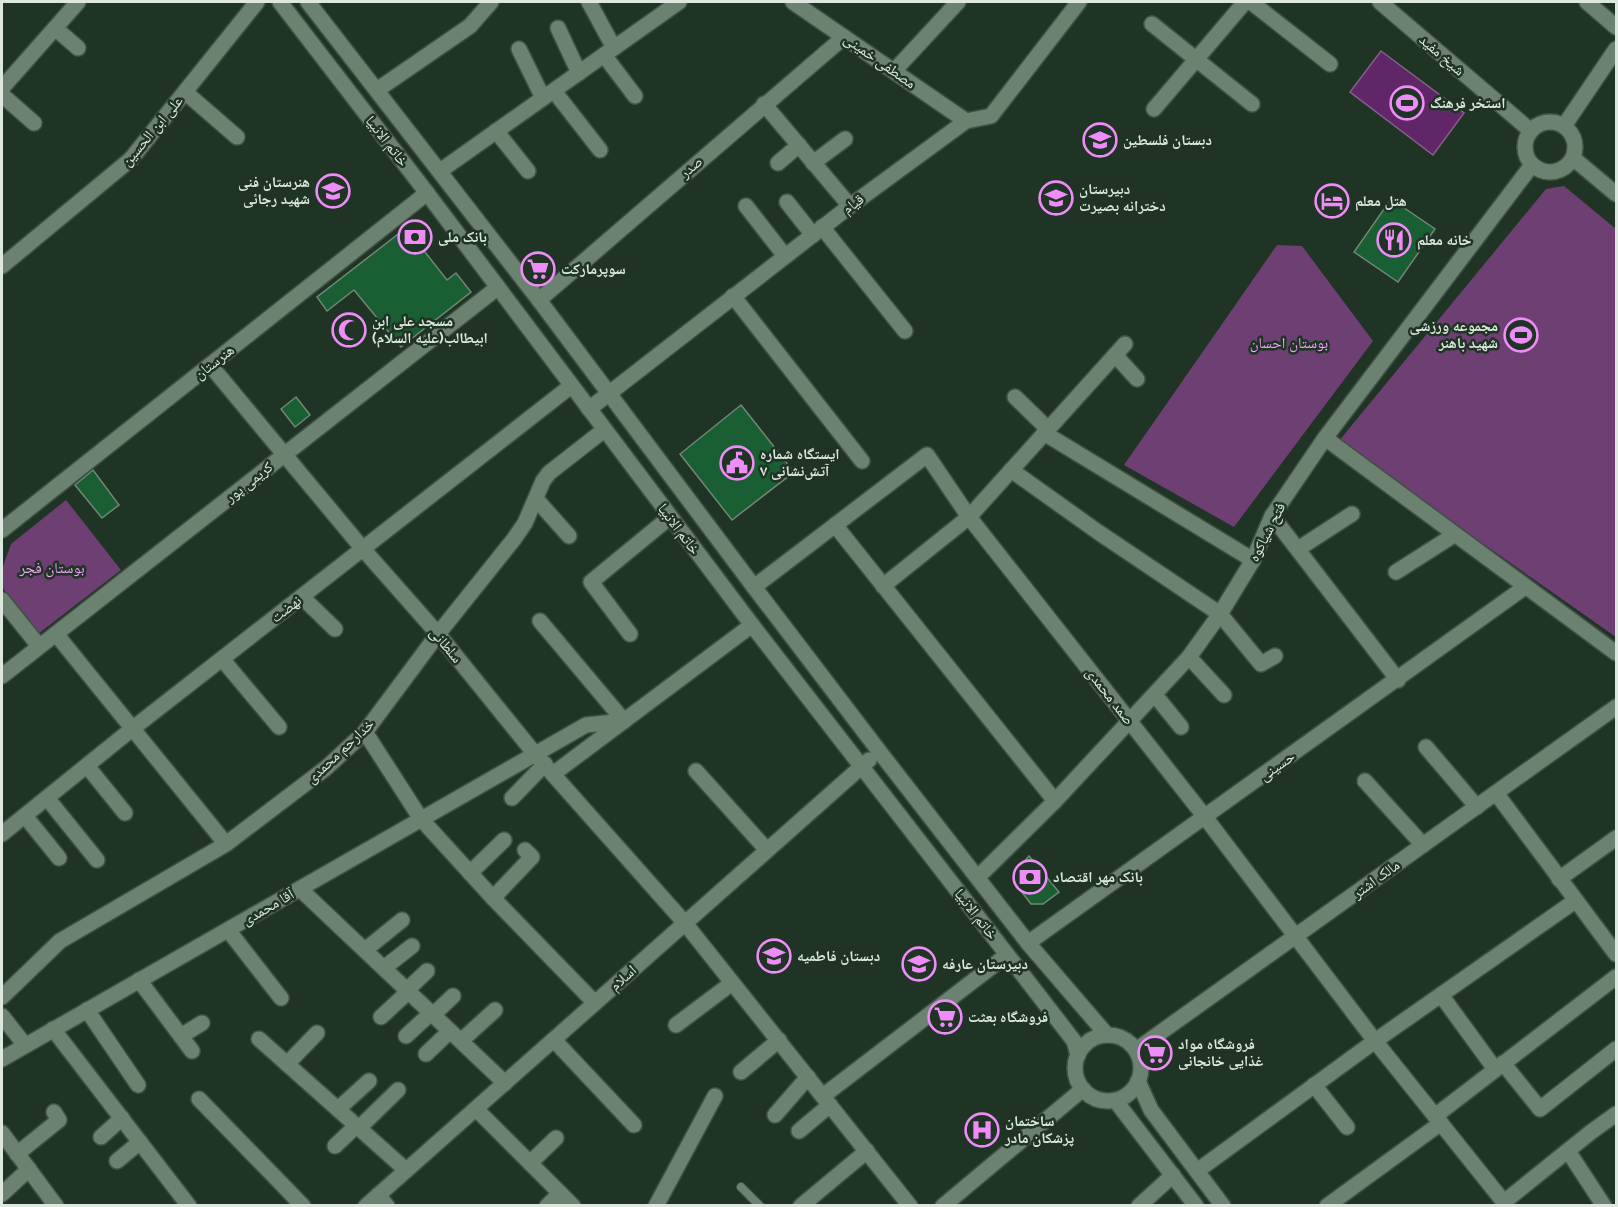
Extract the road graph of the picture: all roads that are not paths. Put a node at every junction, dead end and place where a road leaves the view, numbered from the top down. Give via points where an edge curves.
1 (78, 2) edge
2 (257, 2) edge
3 (280, 2) edge
4 (308, 2) edge
5 (491, 2) edge
6 (589, 2) edge
7 (679, 2) edge
8 (793, 2) edge
9 (958, 2) edge
10 (1078, 2) edge
11 (1245, 2) edge
12 (1251, 2) edge
13 (1380, 2) edge
14 (1587, 2) edge
15 (1152, 24) dead end
16 (1617, 27) edge
17 (55, 28) junction
18 (558, 28) dead end
19 (844, 37) junction
20 (78, 48) dead end
21 (519, 49) dead end
22 (1617, 49) edge
23 (609, 51) junction
24 (1196, 60) junction
25 (1330, 64) dead end
26 (894, 71) junction
27 (579, 73) junction
28 (2, 88) edge
29 (376, 90) junction
30 (185, 92) junction
31 (2, 94) edge
32 (548, 94) junction
33 (635, 96) dead end
34 (764, 104) junction
35 (1252, 104) dead end
36 (1154, 109) dead end
37 (966, 121) junction
38 (34, 123) dead end
39 (1564, 126) junction
40 (496, 131) junction
41 (1531, 131) junction
42 (237, 137) dead end
43 (845, 139) dead end
44 (799, 145) junction
45 (600, 150) dead end
46 (1573, 158) junction
47 (778, 163) dead end
48 (813, 163) junction
49 (1532, 165) junction
50 (440, 171) junction
51 (528, 171) dead end
52 (427, 193) junction
53 (1617, 194) edge
54 (787, 202) dead end
55 (746, 206) dead end
56 (850, 206) junction
57 (818, 231) junction
58 (785, 256) junction
59 (2, 266) edge
60 (497, 288) junction
61 (733, 296) junction
62 (539, 300) junction
63 (905, 331) dead end
64 (210, 365) junction
65 (1137, 379) dead end
66 (571, 386) junction
67 (608, 393) junction
68 (1015, 397) dead end
69 (589, 409) junction
70 (604, 430) junction
71 (1046, 431) junction
72 (1325, 438) junction
73 (284, 454) junction
74 (862, 461) dead end
75 (1011, 470) junction
76 (536, 499) junction
77 (1352, 514) dead end
78 (1272, 516) junction
79 (670, 517) junction
80 (969, 517) junction
81 (835, 525) junction
82 (2, 530) edge
83 (1454, 535) junction
84 (569, 536) dead end
85 (363, 549) junction
86 (1298, 549) junction
87 (1253, 560) junction
88 (1396, 572) dead end
89 (883, 586) junction
90 (1525, 587) junction
91 (753, 588) junction
92 (302, 597) junction
93 (2, 600) edge
94 (1220, 614) junction
95 (540, 621) dead end
96 (752, 625) junction
97 (335, 629) dead end
98 (56, 633) junction
99 (438, 634) junction
100 (630, 634) dead end
101 (39, 646) junction
102 (1617, 653) edge
103 (1275, 656) dead end
104 (1189, 657) junction
105 (222, 659) junction
106 (2, 676) edge
107 (1398, 680) junction
108 (1224, 694) dead end
109 (1155, 695) junction
110 (1617, 707) edge
111 (624, 721) junction
112 (1130, 722) junction
113 (279, 727) dead end
114 (1181, 727) dead end
115 (132, 729) junction
116 (365, 732) junction
117 (1426, 747) dead end
118 (879, 751) junction
119 (545, 764) junction
120 (87, 766) junction
121 (861, 766) junction
122 (696, 771) dead end
123 (1365, 781) dead end
124 (1496, 793) junction
125 (47, 798) junction
126 (512, 798) dead end
127 (1055, 801) junction
128 (1477, 807) junction
129 (125, 813) dead end
130 (25, 816) junction
131 (1205, 817) junction
132 (421, 819) junction
133 (2, 834) edge
134 (1617, 838) edge
135 (504, 840) dead end
136 (226, 844) junction
137 (1423, 845) junction
138 (525, 850) dead end
139 (767, 850) junction
140 (58, 858) dead end
141 (98, 860) dead end
142 (470, 873) junction
143 (978, 878) junction
144 (1559, 879) junction
145 (300, 889) junction
146 (494, 898) junction
147 (1575, 901) junction
148 (402, 920) dead end
149 (684, 922) junction
150 (228, 930) junction
151 (1297, 935) junction
152 (1028, 943) junction
153 (412, 945) dead end
154 (365, 950) junction
155 (1617, 954) edge
156 (1007, 955) junction
157 (384, 968) junction
158 (427, 972) dead end
159 (1617, 977) edge
160 (139, 980) junction
161 (732, 983) junction
162 (408, 991) junction
163 (1441, 995) junction
164 (453, 996) dead end
165 (2, 997) edge
166 (281, 998) dead end
167 (595, 1003) junction
168 (87, 1010) junction
169 (495, 1011) dead end
170 (432, 1014) junction
171 (2, 1016) edge
172 (381, 1017) dead end
173 (202, 1023) dead end
174 (676, 1025) dead end
175 (53, 1029) junction
176 (317, 1033) dead end
177 (1107, 1035) junction
178 (181, 1036) junction
179 (406, 1036) dead end
180 (455, 1036) junction
181 (259, 1039) dead end
182 (554, 1040) junction
183 (779, 1040) junction
184 (1375, 1041) junction
185 (25, 1046) junction
186 (1617, 1049) edge
187 (1136, 1050) junction
188 (192, 1051) dead end
189 (426, 1054) dead end
190 (1078, 1055) junction
191 (2, 1059) edge
192 (287, 1064) junction
193 (1499, 1066) junction
194 (741, 1072) dead end
195 (808, 1077) junction
196 (369, 1081) dead end
197 (1138, 1081) junction
198 (505, 1083) junction
199 (138, 1085) dead end
200 (1314, 1085) junction
201 (1083, 1089) junction
202 (398, 1090) dead end
203 (715, 1096) dead end
204 (199, 1099) dead end
205 (826, 1100) junction
206 (1115, 1100) junction
207 (338, 1109) junction
208 (476, 1109) junction
209 (54, 1112) dead end
210 (1617, 1114) edge
211 (775, 1115) dead end
212 (123, 1118) junction
213 (1438, 1120) junction
214 (634, 1125) dead end
215 (1347, 1126) dead end
216 (358, 1127) junction
217 (799, 1131) dead end
218 (2, 1133) edge
219 (101, 1137) dead end
220 (556, 1138) dead end
221 (140, 1142) junction
222 (335, 1146) dead end
223 (867, 1151) junction
224 (1568, 1151) junction
225 (17, 1154) junction
226 (117, 1161) dead end
227 (531, 1163) junction
228 (28, 1169) junction
229 (406, 1170) junction
230 (1197, 1171) junction
231 (1173, 1175) junction
232 (741, 1187) dead end
233 (560, 1193) junction
234 (2, 1194) edge
235 (383, 1200) edge
236 (1506, 1204) edge
237 (56, 1206) edge
238 (189, 1206) edge
239 (303, 1206) edge
240 (366, 1206) edge
241 (547, 1206) edge
242 (573, 1206) edge
243 (656, 1206) edge
244 (760, 1206) edge
245 (801, 1206) edge
246 (910, 1206) edge
247 (943, 1206) edge
248 (1139, 1206) edge
249 (1196, 1206) edge
250 (1223, 1206) edge
251 (1327, 1206) edge
252 (1604, 1206) edge

1 - 17 street
2 - 30 street, علی ابن الحسین
3 - 52 street, خاتم الانبیا
4 - 29 street, خاتم الانبیا
5 - 29 street via 470,26
6 - 23 street
7 - 23 street
8 - 19 street, مصطفی خمینی
9 - 26 street
10 - 37 street, قیام via 991,116
11 - 24 street
12 - 25 street
13 - 41 street, شیخ مفید
14 - 16 street
15 - 24 street
17 - 20 street
17 - 28 street
18 - 27 street
19 - 26 street, مصطفی خمینی
19 - 34 street, صدر
21 - 32 street
22 - 39 street
23 - 27 street
23 - 33 street
24 - 35 street
24 - 36 street
26 - 37 street, مصطفی خمینی
27 - 32 street
29 - 50 street, خاتم الانبیا
30 - 42 street
30 - 59 street, علی ابن الحسین via 131,159
31 - 38 street
32 - 40 street
32 - 45 street
34 - 44 street
34 - 62 street, صدر
37 - 56 street, قیام
39 - 41 street via 1550,122
39 - 46 street via 1575,144
40 - 50 street
40 - 51 street
41 - 49 street via 1525,148
43 - 48 street
44 - 47 street
44 - 48 street
46 - 49 street via 1569,165 1555,172
46 - 53 street
48 - 56 street
49 - 72 street, فتح شیاکوه
50 - 62 street, خاتم الانبیا
52 - 60 street, خاتم الانبیا
52 - 64 street, هنرستان
54 - 57 street
55 - 58 street
56 - 57 street, قیام
57 - 58 street, قیام
57 - 63 street
58 - 61 street, قیام
60 - 66 street, خاتم الانبیا
60 - 73 street, کریمی پور
61 - 67 street, قیام
61 - 74 street
62 - 67 street, خاتم الانبیا
64 - 73 street, سلطانی
64 - 82 street, هنرستان
65 - 71 street via 1120,349
66 - 69 street, خاتم الانبیا
66 - 85 street, نهضت
67 - 69 street, قیام
67 - 91 street, خاتم الانبیا
68 - 71 street
69 - 70 street, خاتم الانبیا
70 - 76 street, خدارحم محمدی via 549,473
70 - 79 street, خاتم الانبیا
71 - 75 street
71 - 87 street
72 - 78 street, فتح شیاکوه
72 - 83 street
73 - 85 street, سلطانی
73 - 98 street, کریمی پور
75 - 80 street
75 - 94 street
76 - 84 street
76 - 99 street, خدارحم محمدی via 514,539
77 - 86 street
78 - 86 street
78 - 87 street, فتح شیاکوه
79 - 96 street, خاتم الانبیا
79 - 100 street via 591,582
80 - 81 street, صمد محمدی via 927,454
80 - 89 street
80 - 112 street, صمد محمدی
81 - 89 street
81 - 91 street
83 - 88 street
83 - 90 street
85 - 92 street, نهضت
85 - 99 street, سلطانی
86 - 107 street
87 - 94 street, فتح شیاکوه
89 - 127 street
90 - 102 street
90 - 107 street, حسینی
91 - 118 street, خاتم الانبیا
92 - 97 street
92 - 105 street, نهضت
93 - 101 street
94 - 103 street via 1261,664
94 - 104 street, فتح شیاکوه
95 - 111 street
96 - 111 street
96 - 121 street, خاتم الانبیا
98 - 101 street, کریمی پور
98 - 115 street
99 - 116 street, خدارحم محمدی
99 - 119 street, سلطانی
101 - 106 street, کریمی پور
104 - 108 street
104 - 109 street, فتح شیاکوه
105 - 113 street
105 - 115 street, نهضت
107 - 131 street, حسینی
109 - 112 street, فتح شیاکوه
109 - 114 street
110 - 124 street, مالک اشتر
111 - 119 street
111 - 119 street via 586,725
112 - 127 street, فتح شیاکوه
112 - 131 street, صمد محمدی
115 - 120 street, نهضت
115 - 136 street
116 - 132 street
116 - 136 street, خدارحم محمدی via 326,768
117 - 128 street
118 - 121 street, اسلام
118 - 143 street, خاتم الانبیا
119 - 126 street
119 - 132 street, آقا محمدی
119 - 149 street, سلطانی
120 - 125 street, نهضت
120 - 129 street
121 - 139 street, اسلام
121 - 156 street, خاتم الانبیا
122 - 139 street
123 - 137 street
124 - 128 street, مالک اشتر
124 - 144 street
125 - 130 street, نهضت
125 - 141 street
127 - 143 street, فتح شیاکوه
128 - 137 street, مالک اشتر
130 - 133 street, نهضت
130 - 140 street
131 - 151 street, صمد محمدی
131 - 152 street, حسینی
132 - 142 street
132 - 145 street, آقا محمدی
134 - 144 street
135 - 142 street
136 - 165 street, خدارحم محمدی via 60,941
137 - 151 street, مالک اشتر
138 - 146 street via 532,857
139 - 149 street, اسلام
142 - 146 street
143 - 152 street, خاتم الانبیا
144 - 147 street
145 - 150 street, آقا محمدی
145 - 154 street
146 - 167 street
147 - 155 street
147 - 163 street
148 - 154 street
149 - 161 street, سلطانی
149 - 167 street, اسلام
150 - 160 street, آقا محمدی
150 - 166 street
151 - 184 street, صمد محمدی
151 - 187 street, مالک اشتر
152 - 177 street, خاتم الانبیا
153 - 157 street
154 - 157 street
156 - 190 street, خاتم الانبیا via 1074,1041
156 - 205 street
157 - 162 street
158 - 162 street
159 - 193 street
160 - 168 street, آقا محمدی
160 - 178 street
161 - 174 street
161 - 183 street, سلطانی
162 - 170 street
162 - 172 street
163 - 184 street
163 - 193 street
164 - 170 street
167 - 182 street, اسلام
168 - 175 street, آقا محمدی
168 - 199 street
169 - 180 street
170 - 179 street
170 - 180 street
171 - 185 street
173 - 178 street
175 - 185 street, آقا محمدی
175 - 212 street
176 - 192 street
177 - 187 street via 1123,1039
177 - 190 street via 1089,1041
178 - 188 street
180 - 189 street
180 - 198 street
181 - 192 street
182 - 198 street, اسلام
182 - 214 street
183 - 194 street
183 - 195 street, سلطانی
184 - 200 street
184 - 213 street, صمد محمدی
185 - 191 street, آقا محمدی
186 - 193 street via 1540,1109
187 - 197 street via 1141,1071
190 - 201 street via 1076,1073
192 - 207 street
193 - 213 street
195 - 205 street, سلطانی
195 - 211 street
196 - 207 street
197 - 206 street via 1133,1090
197 - 230 street via 1150,1110
198 - 208 street, اسلام
200 - 215 street
200 - 230 street
201 - 206 street via 1097,1099
201 - 247 street
202 - 216 street
203 - 243 street
204 - 239 street
205 - 217 street
205 - 223 street, سلطانی
206 - 231 street
207 - 216 street
208 - 227 street
208 - 229 street, اسلام
209 - 225 street via 59,1120
210 - 224 street
212 - 219 street
212 - 221 street
213 - 236 street, صمد محمدی
213 - 251 street
216 - 222 street
216 - 229 street
218 - 225 street
220 - 227 street
221 - 226 street
221 - 238 street
223 - 245 street
223 - 246 street, سلطانی
224 - 236 street
224 - 252 street
225 - 228 street
227 - 233 street
228 - 234 street
228 - 237 street
229 - 235 street, اسلام
230 - 250 street
231 - 248 street
231 - 249 street
232 - 244 lane
233 - 241 street
233 - 242 street
235 - 240 street, اسلام

